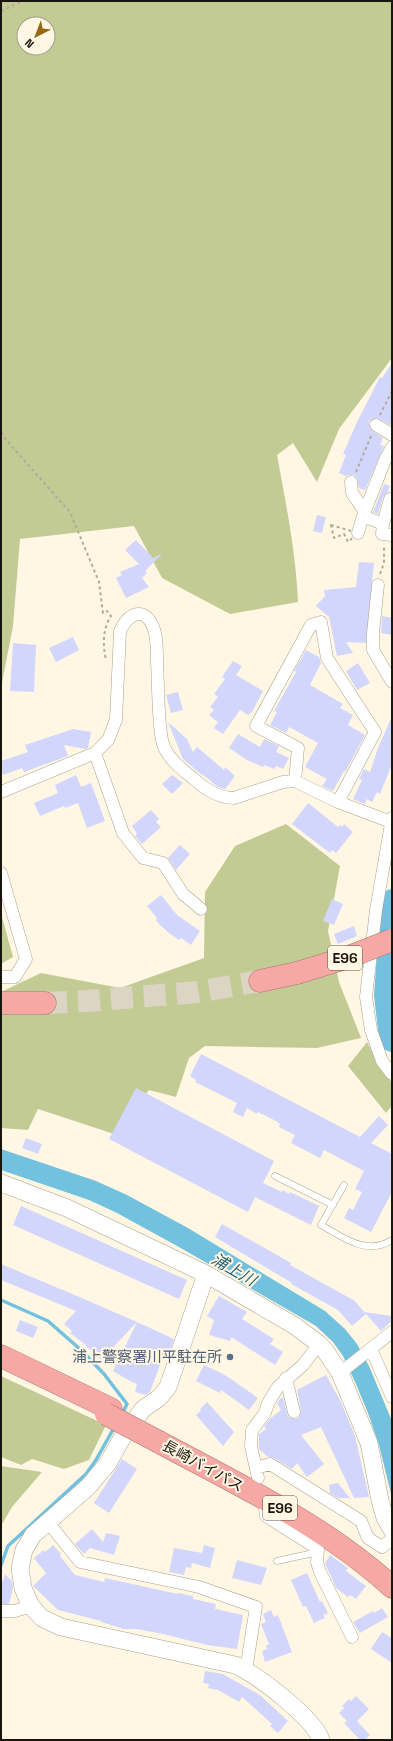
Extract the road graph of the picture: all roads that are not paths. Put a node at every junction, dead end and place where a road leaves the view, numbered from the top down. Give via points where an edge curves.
1 (376, 425) dead end
2 (392, 435) edge
3 (392, 447) edge
4 (351, 482) dead end
5 (390, 499) dead end
6 (364, 514) junction
7 (386, 531) edge
8 (358, 532) road end
9 (378, 585) road end
10 (392, 682) edge
11 (95, 753) junction
12 (295, 781) junction
13 (1, 792) edge
14 (338, 802) junction
15 (391, 820) edge
16 (1, 873) edge
17 (201, 909) dead end
18 (392, 940) edge
19 (1, 977) edge
20 (260, 981) tunnel mouth
21 (1, 1003) edge
22 (45, 1003) tunnel mouth
23 (392, 1074) edge
24 (275, 1176) dead end
25 (1, 1183) edge
26 (344, 1186) dead end
27 (333, 1206) junction
28 (392, 1240) edge
29 (206, 1274) junction
30 (392, 1332) edge
31 (319, 1344) junction
32 (370, 1349) junction
33 (1, 1356) edge
34 (1, 1365) edge
35 (340, 1373) junction
36 (286, 1378) junction
37 (391, 1391) edge
38 (108, 1411) junction
39 (294, 1412) dead end
40 (162, 1438) junction
41 (265, 1508) dead end
42 (47, 1522) junction
43 (392, 1530) edge
44 (392, 1539) edge
45 (318, 1552) junction
46 (277, 1561) dead end
47 (392, 1577) edge
48 (392, 1587) edge
49 (31, 1606) junction
50 (1, 1611) edge
51 (352, 1637) dead end
52 (246, 1670) junction
53 (321, 1740) edge

1 - 2 street
3 - 6 street
4 - 6 street via 352,493
5 - 7 street
6 - 7 street
6 - 8 street
9 - 10 street via 373,650
11 - 12 street via 108,740 116,720 120,631 131,616 145,615 151,620 156,634 162,739 165,750 173,760 201,785 227,798 244,796 282,782
11 - 13 street
11 - 17 street via 123,833 143,858 163,863 183,894
12 - 14 street
12 - 14 street via 298,748 256,726 311,625 321,622 327,658 375,732
14 - 15 street
15 - 23 street via 376,910 366,997 371,1030 382,1061
16 - 19 street via 26,960 15,977
18 - 20 highway, E96, bridge via 346,958
21 - 22 highway
24 - 27 lane
25 - 29 street via 111,1227
26 - 27 lane
27 - 28 lane via 321,1225 355,1244 370,1247
29 - 31 street via 295,1326
29 - 42 street via 168,1387 159,1398 143,1409 122,1438 108,1464 88,1488
30 - 32 street
31 - 35 street
31 - 36 street via 304,1365
32 - 35 street
32 - 37 street
33 - 38 highway, 長崎バイパス / E96
34 - 38 highway, 長崎バイパス / E96
35 - 43 street via 369,1443 380,1500 385,1518
36 - 39 street
36 - 44 street via 252,1430 250,1446 257,1473 270,1464 362,1520 368,1538 382,1547
38 - 40 highway, 長崎バイパス / E96, bridge
40 - 47 highway, 長崎バイパス / E96 via 287,1504 359,1550
40 - 48 highway, 長崎バイパス / E96 via 323,1533
41 - 45 street via 266,1516 318,1549
42 - 49 street via 33,1535 24,1550 20,1568 23,1588
42 - 52 street via 80,1562 199,1587 256,1607
45 - 46 lane
45 - 51 street via 320,1572
49 - 50 street via 15,1612
49 - 52 street via 42,1618 61,1627 234,1665
52 - 53 street via 265,1682 307,1720

